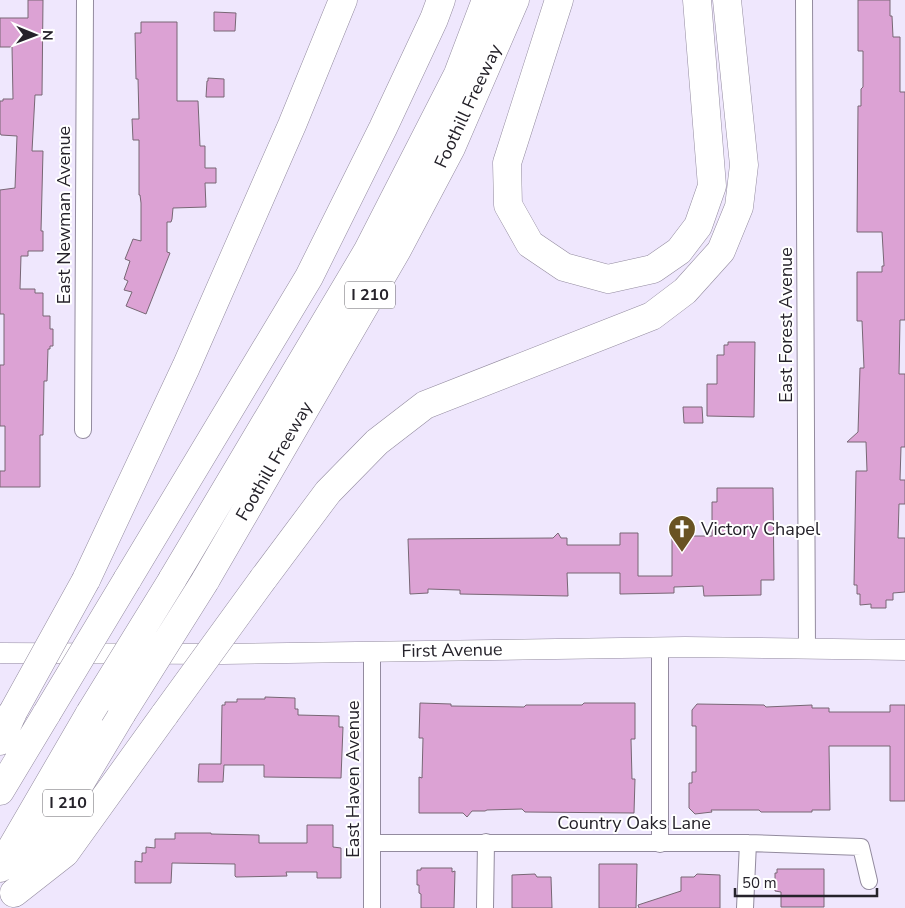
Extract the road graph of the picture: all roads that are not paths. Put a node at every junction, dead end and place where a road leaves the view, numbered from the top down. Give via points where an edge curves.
1 (85, 0) edge
2 (343, 0) edge
3 (441, 0) edge
4 (486, 0) edge
5 (515, 0) edge
6 (559, 0) edge
7 (697, 0) edge
8 (727, 0) edge
9 (804, 0) edge
10 (83, 430) dead end
11 (150, 580) junction
12 (660, 648) junction
13 (807, 649) junction
14 (905, 650) edge
15 (372, 651) junction
16 (0, 653) edge
17 (70, 713) junction
18 (0, 741) edge
19 (0, 791) edge
20 (0, 834) edge
21 (486, 842) junction
22 (372, 843) junction
23 (748, 843) junction
24 (660, 844) junction
25 (0, 868) edge
26 (869, 881) dead end
27 (10, 901) edge
28 (372, 908) edge
29 (485, 908) edge
30 (745, 908) edge

1 - 10 street, East Newman Avenue
2 - 18 highway, bridge via 186,367 86,580
3 - 11 highway via 310,277 286,316
4 - 11 highway via 458,74 367,252
5 - 27 highway, Foothill Freeway / I 210, bridge via 446,157 397,250 205,580
6 - 7 highway via 507,162 508,205 530,244 564,267 608,280 653,269 679,251 698,226 712,186
8 - 27 highway, bridge via 744,164 739,207 721,251 685,291 652,316 425,405 377,442 328,492 65,853
9 - 13 street, East Forest Avenue
11 - 17 highway, bridge
11 - 17 highway, bridge
12 - 13 street, First Avenue
12 - 15 street, First Avenue
12 - 24 street
13 - 14 street, First Avenue
15 - 16 street, First Avenue
15 - 22 street, East Haven Avenue
17 - 19 highway
17 - 20 highway
17 - 25 highway
21 - 22 street, Country Oaks Lane
21 - 24 street, Country Oaks Lane
21 - 29 street
22 - 28 street, East Haven Avenue
23 - 24 street, Country Oaks Lane
23 - 26 street, Country Oaks Lane via 861,848
23 - 30 street

